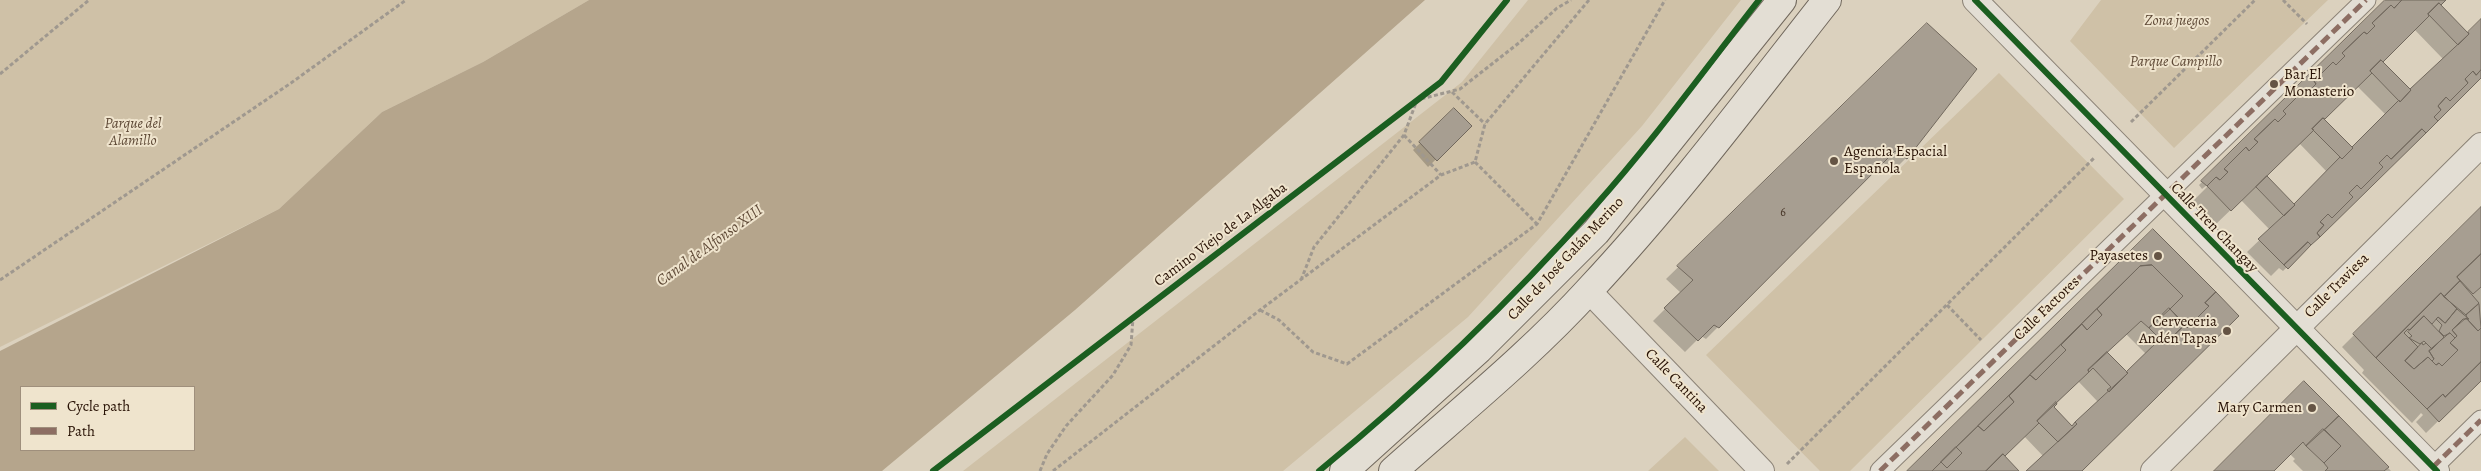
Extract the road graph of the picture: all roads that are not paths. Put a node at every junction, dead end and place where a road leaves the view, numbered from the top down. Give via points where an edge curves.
1 (1782, 0) edge
2 (1827, 0) edge
3 (1975, 0) edge
4 (2366, 0) edge
5 (2481, 144) edge
6 (2165, 195) junction
7 (1589, 291) junction
8 (2295, 328) junction
9 (2481, 420) edge
10 (2435, 469) edge
11 (1344, 471) edge
12 (1393, 471) edge
13 (1762, 471) edge
14 (1880, 471) edge
15 (2152, 471) edge

1 - 11 main road, Calle de José Galán Merino via 1596,232 1479,349
2 - 7 main road via 1662,210
3 - 6 street, Calle Tren Changay
4 - 6 street, Calle Factores
5 - 8 street, Calle Traviesa
6 - 8 street, Calle Tren Changay
6 - 14 street, Calle Factores
7 - 12 main road
7 - 13 street, Calle Cantina
8 - 10 street, Calle Tren Changay
8 - 15 street, Calle Traviesa
9 - 10 street

